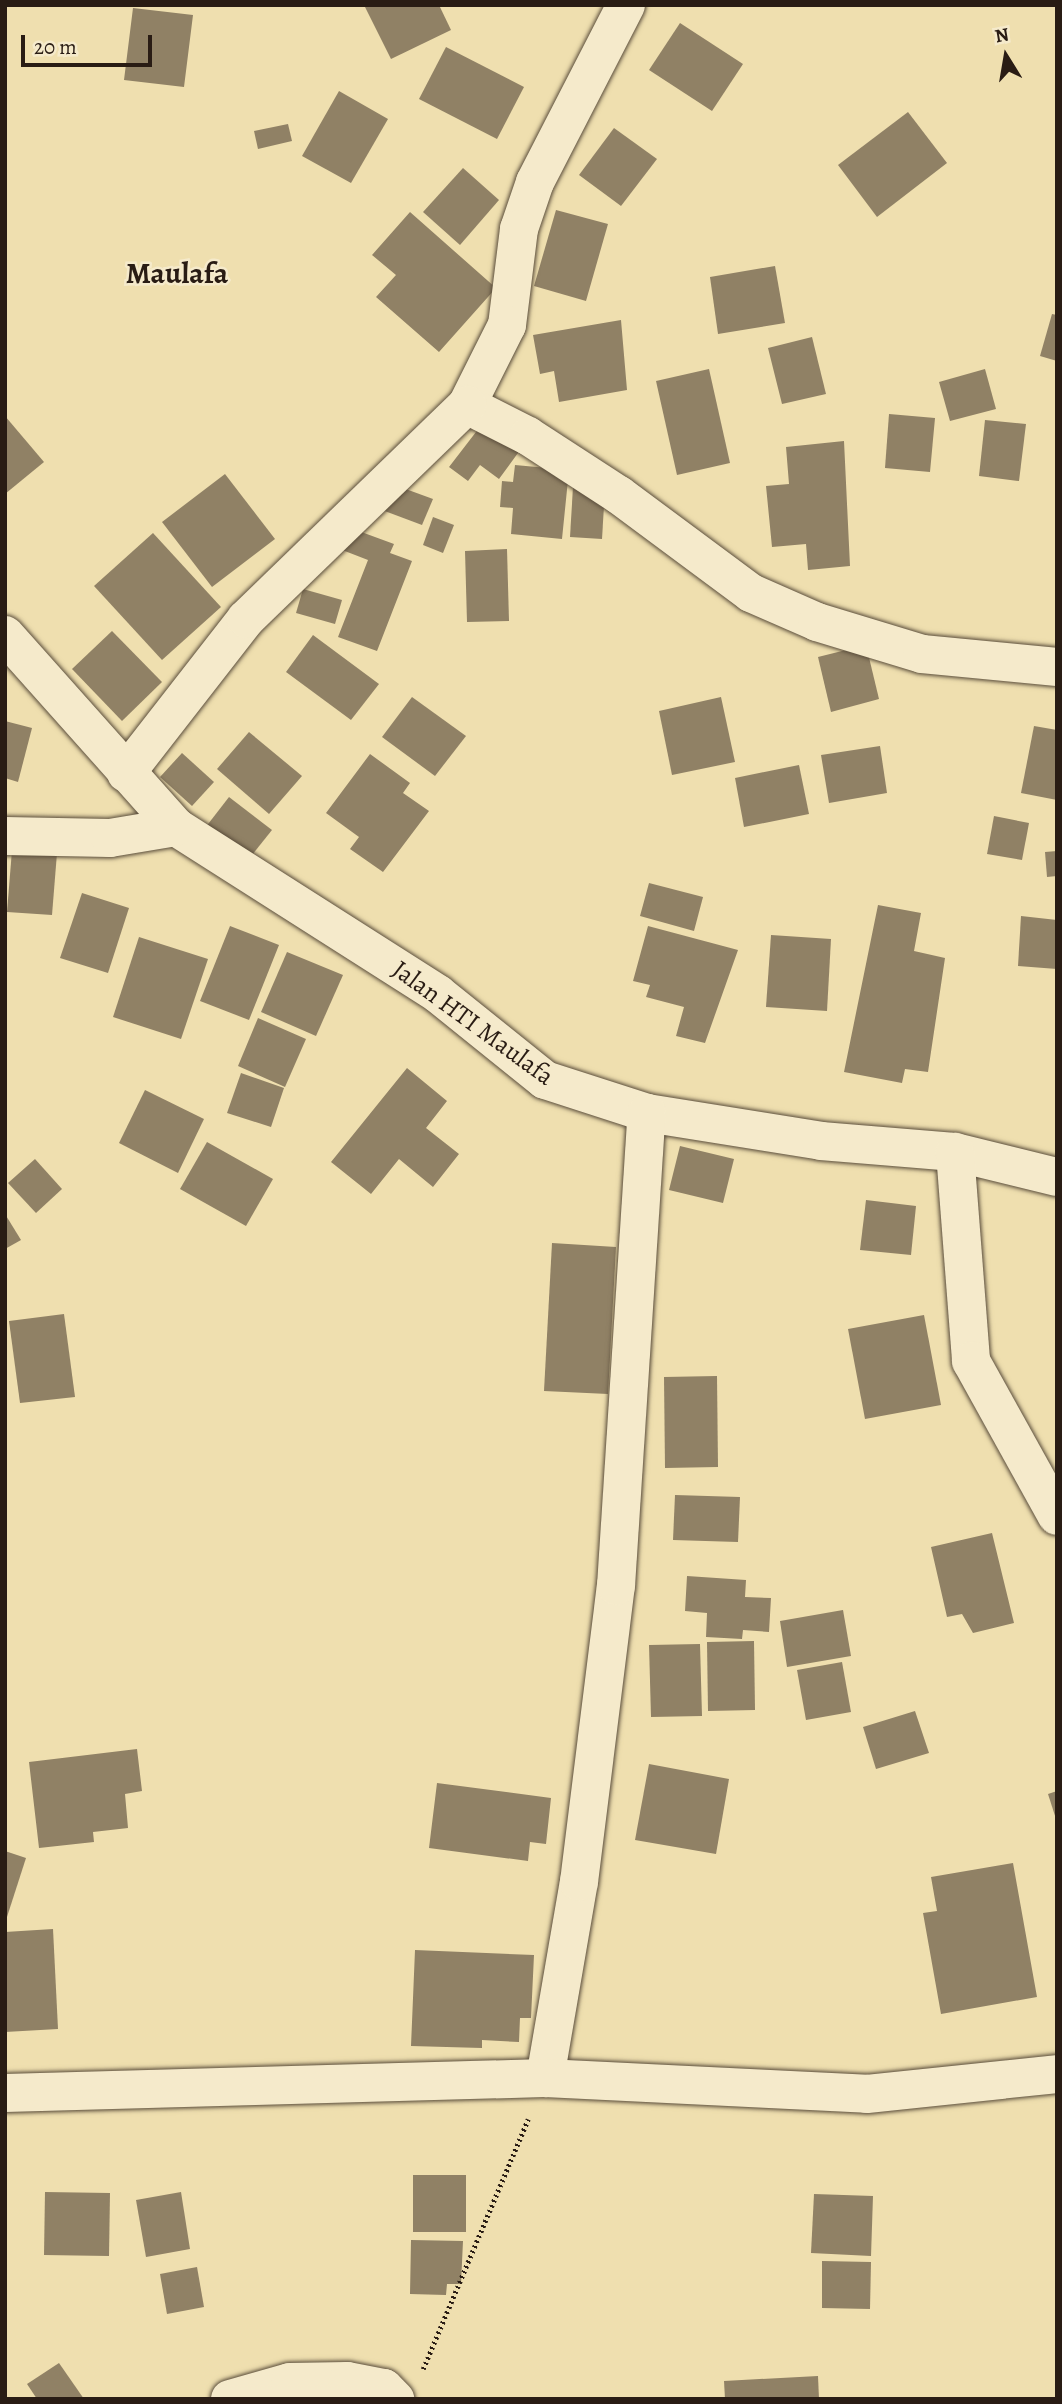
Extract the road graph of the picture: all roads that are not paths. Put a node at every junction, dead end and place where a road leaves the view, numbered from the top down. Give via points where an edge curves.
1 (626, 5) edge
2 (467, 405) junction
3 (5, 635) edge
4 (1057, 667) edge
5 (126, 773) junction
6 (176, 827) junction
7 (5, 836) edge
8 (648, 1114) junction
9 (955, 1152) junction
10 (1057, 1177) edge
11 (1057, 1516) edge
12 (1057, 2074) edge
13 (545, 2078) junction
14 (5, 2093) edge
15 (408, 2386) edge
16 (230, 2399) edge

1 - 2 street via 535,182 519,229 507,325
2 - 4 street via 528,436 773,603 922,654
2 - 5 street via 246,619
3 - 5 street, Jalan HTI Maulafa
5 - 6 street, Jalan HTI Maulafa
6 - 7 street via 110,838
6 - 8 street, Jalan HTI Maulafa via 438,994 545,1080
8 - 9 street, Jalan HTI Maulafa via 821,1141
8 - 13 street via 616,1586 579,1882
9 - 10 street, Jalan HTI Maulafa
9 - 11 street via 971,1360
12 - 13 street via 867,2094
13 - 14 street
15 - 16 street via 290,2382

